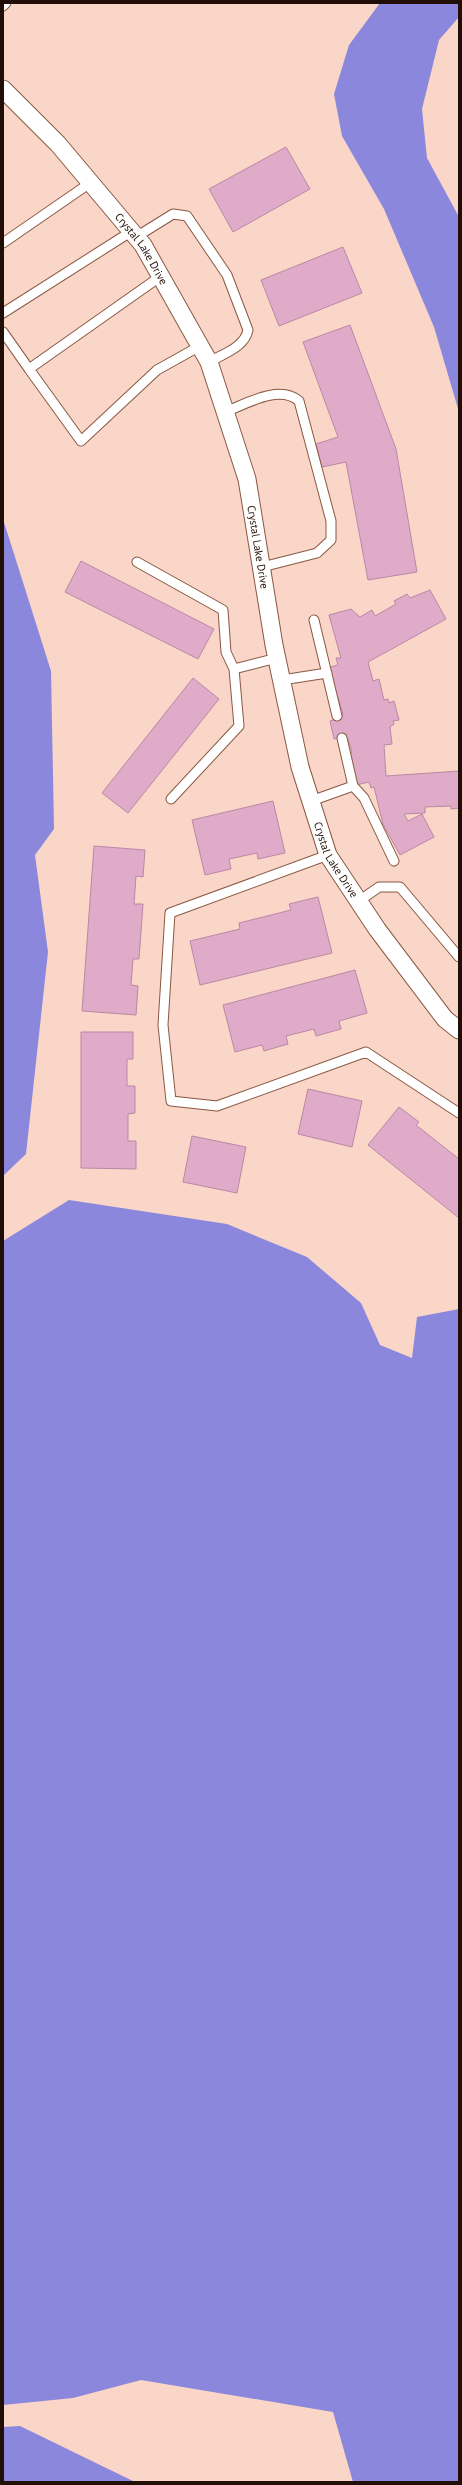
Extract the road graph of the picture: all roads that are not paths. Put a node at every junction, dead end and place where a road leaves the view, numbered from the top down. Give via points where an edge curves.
1 (6, 3) edge
2 (3, 6) edge
3 (3, 89) edge
4 (90, 183) junction
5 (134, 234) junction
6 (3, 243) edge
7 (161, 276) junction
8 (3, 313) edge
9 (3, 332) edge
10 (200, 346) junction
11 (209, 362) junction
12 (29, 369) junction
13 (225, 412) junction
14 (137, 562) dead end
15 (262, 567) junction
16 (314, 620) dead end
17 (277, 658) junction
18 (234, 669) junction
19 (327, 673) junction
20 (282, 680) junction
21 (337, 716) dead end
22 (342, 738) dead end
23 (353, 786) junction
24 (170, 799) dead end
25 (311, 801) junction
26 (328, 855) junction
27 (394, 861) dead end
28 (359, 901) junction
29 (459, 957) edge
30 (459, 1030) edge
31 (459, 1113) edge

1 - 2 lane
3 - 4 street, Crystal Lake Drive via 58,144
4 - 5 street, Crystal Lake Drive
4 - 6 lane
5 - 7 street, Crystal Lake Drive
5 - 8 lane
5 - 11 lane via 173,214 186,216 227,275 248,330 247,336 239,345
7 - 10 street, Crystal Lake Drive
7 - 12 lane
9 - 12 lane
10 - 11 street, Crystal Lake Drive
10 - 12 lane via 157,370 81,442
11 - 13 street, Crystal Lake Drive
13 - 15 street, Crystal Lake Drive via 247,479
13 - 15 lane via 276,394 293,396 299,401 330,521 331,540 317,553
14 - 18 lane via 223,610 226,652
15 - 17 street, Crystal Lake Drive
16 - 19 lane
17 - 18 lane
17 - 20 street, Crystal Lake Drive
18 - 24 lane via 239,726
19 - 20 lane
19 - 21 lane
20 - 25 street, Crystal Lake Drive via 300,768
22 - 23 lane
23 - 25 lane
23 - 27 lane via 364,798
25 - 26 street, Crystal Lake Drive
26 - 28 street, Crystal Lake Drive
26 - 31 lane via 170,913 163,1025 170,1101 217,1106 366,1052
28 - 29 lane via 379,887 400,887
28 - 30 street, Crystal Lake Drive via 445,1019

